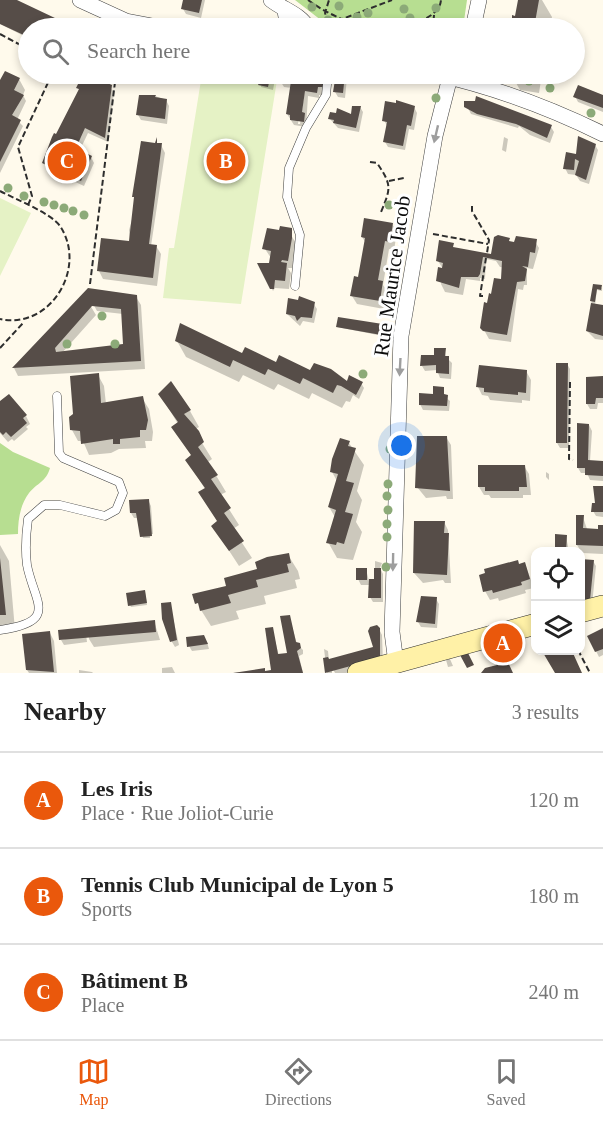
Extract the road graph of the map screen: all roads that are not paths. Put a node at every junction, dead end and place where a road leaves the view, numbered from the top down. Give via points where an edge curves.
1 (80, 0) edge
2 (271, 0) edge
3 (479, 0) edge
4 (285, 11) junction
5 (119, 18) edge
6 (286, 18) edge
7 (300, 18) edge
8 (475, 18) edge
9 (327, 84) edge
10 (451, 84) edge
11 (476, 84) edge
12 (603, 134) edge
13 (295, 286) dead end
14 (57, 396) dead end
15 (603, 606) edge
16 (585, 611) edge
17 (531, 625) edge
18 (0, 630) edge
19 (396, 663) junction
20 (358, 673) edge

1 - 5 street
2 - 4 street
3 - 8 street
4 - 6 street
4 - 7 street
9 - 13 lane via 326,95 289,168 287,197 300,235
10 -> 19 street, Rue Maurice Jacob via 435,136 400,336 392,632
11 - 12 street
14 - 18 lane via 59,453 119,482 123,493 116,510 105,516 60,505 44,506 28,519 27,566 39,606 35,617 24,626
15 - 16 main road
17 - 19 main road
19 - 20 main road

